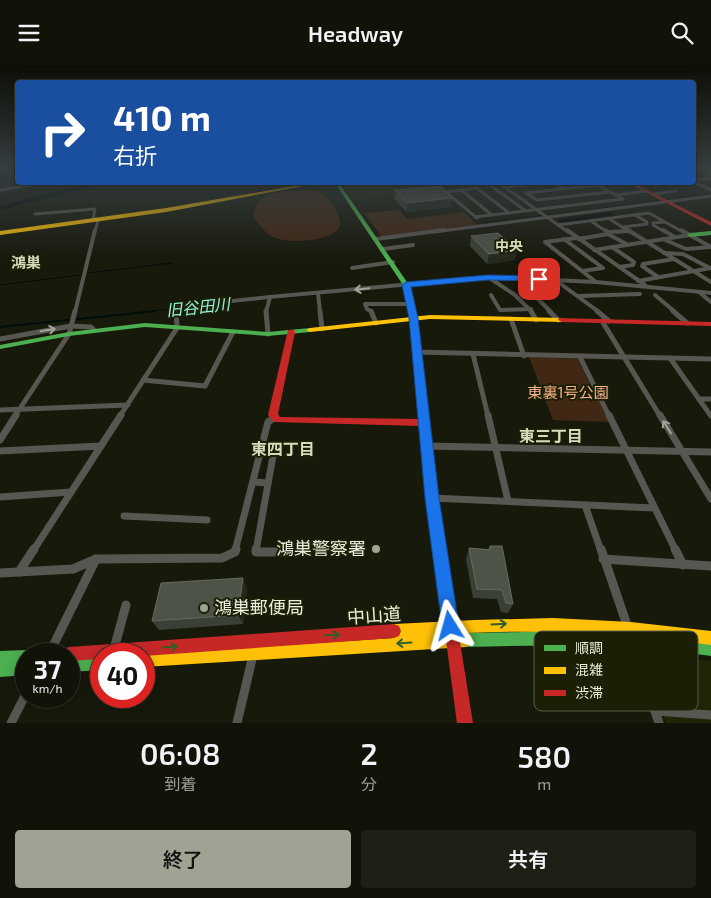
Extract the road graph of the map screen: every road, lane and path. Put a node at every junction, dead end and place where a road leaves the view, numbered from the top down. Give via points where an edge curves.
1 (230, 199) edge
2 (348, 199) edge
3 (454, 199) edge
4 (472, 199) edge
5 (491, 199) edge
6 (509, 199) edge
7 (522, 199) edge
8 (535, 199) edge
9 (550, 199) edge
10 (581, 199) edge
11 (622, 199) edge
12 (664, 199) edge
13 (684, 199) edge
14 (667, 201) junction
15 (596, 202) junction
16 (588, 203) junction
17 (537, 209) junction
18 (608, 209) junction
19 (526, 211) junction
20 (509, 213) junction
21 (35, 214) dead end
22 (492, 215) junction
23 (634, 215) junction
24 (475, 217) junction
25 (547, 217) junction
26 (621, 217) junction
27 (608, 218) junction
28 (95, 220) junction
29 (591, 221) junction
30 (665, 222) junction
31 (709, 222) edge
32 (484, 225) junction
33 (558, 225) junction
34 (623, 227) junction
35 (629, 231) junction
36 (0, 233) edge
37 (711, 233) edge
38 (690, 235) junction
39 (675, 237) junction
40 (577, 238) junction
41 (376, 239) junction
42 (564, 239) junction
43 (663, 239) junction
44 (646, 242) junction
45 (413, 245) dead end
46 (628, 245) junction
47 (612, 247) junction
48 (711, 247) edge
49 (384, 249) junction
50 (594, 249) junction
51 (664, 253) junction
52 (674, 259) junction
53 (393, 262) junction
54 (619, 267) junction
55 (352, 268) dead end
56 (710, 268) edge
57 (582, 271) junction
58 (693, 271) junction
59 (488, 277) junction
60 (658, 277) junction
61 (554, 279) junction
62 (638, 281) junction
63 (596, 282) junction
64 (711, 283) edge
65 (406, 285) junction
66 (646, 286) junction
67 (544, 290) dead end
68 (698, 292) junction
69 (318, 293) junction
70 (711, 293) edge
71 (640, 294) dead end
72 (491, 295) dead end
73 (656, 295) dead end
74 (579, 296) junction
75 (270, 297) junction
76 (711, 302) edge
77 (411, 304) junction
78 (531, 309) junction
79 (413, 318) junction
80 (511, 319) junction
81 (536, 320) junction
82 (558, 320) junction
83 (605, 321) junction
84 (376, 323) junction
85 (687, 323) junction
86 (710, 325) edge
87 (177, 328) junction
88 (322, 329) junction
89 (70, 330) junction
90 (233, 332) junction
91 (291, 332) junction
92 (268, 334) junction
93 (0, 339) edge
94 (0, 347) edge
95 (416, 352) junction
96 (473, 354) junction
97 (524, 356) junction
98 (580, 357) junction
99 (624, 357) junction
100 (670, 359) junction
101 (711, 359) edge
102 (143, 380) junction
103 (699, 399) junction
104 (711, 399) edge
105 (128, 405) junction
106 (20, 409) junction
107 (0, 410) edge
108 (711, 416) edge
109 (274, 418) junction
110 (424, 423) junction
111 (0, 440) edge
112 (101, 446) junction
113 (426, 446) junction
114 (495, 448) junction
115 (625, 450) junction
116 (0, 451) edge
117 (682, 451) junction
118 (711, 452) edge
119 (273, 456) dead end
120 (253, 482) junction
121 (268, 483) junction
122 (71, 492) junction
123 (0, 497) edge
124 (432, 498) junction
125 (711, 499) edge
126 (508, 501) junction
127 (585, 505) junction
128 (654, 508) junction
129 (124, 516) dead end
130 (207, 520) dead end
131 (290, 552) dead end
132 (96, 559) junction
133 (603, 559) junction
134 (683, 565) junction
135 (711, 567) edge
136 (19, 572) junction
137 (0, 573) edge
138 (126, 605) dead end
139 (450, 626) junction
140 (628, 627) junction
141 (665, 631) edge
142 (698, 636) edge
143 (534, 638) edge
144 (711, 638) edge
145 (452, 640) junction
146 (54, 643) edge
147 (115, 643) edge
148 (155, 648) edge
149 (698, 648) edge
150 (711, 649) edge
151 (254, 653) junction
152 (15, 657) edge
153 (0, 658) edge
154 (155, 659) edge
155 (15, 669) edge
156 (0, 670) edge
157 (19, 708) edge
158 (655, 711) joint
159 (711, 715) edge
160 (11, 723) edge
161 (237, 723) edge
162 (465, 723) edge
163 (659, 723) edge

1 - 28 main road
2 - 41 main road
3 - 24 street
4 - 22 street
5 - 20 street
6 - 19 street
7 - 17 street
8 - 9 street
10 - 16 street
11 - 15 street
12 - 14 main road
13 - 14 street
14 - 18 street
14 - 31 main road
15 - 16 street
15 - 18 street
16 - 17 street
17 - 19 street
17 - 25 street
18 - 25 street
18 - 26 street
19 - 20 street
20 - 22 street
21 - 28 street via 95,209
22 - 24 street
23 - 26 street
23 - 30 street via 649,213
23 - 34 street via 647,221 646,224
24 - 32 street
25 - 32 street
25 - 33 street
26 - 27 street
27 - 29 street
27 - 34 street
28 - 36 main road
28 - 89 street
29 - 33 street
29 - 35 street via 608,232
30 - 38 street
30 - 39 street via 653,225
32 - 41 street
33 - 40 street
34 - 35 street
35 - 44 street
37 - 38 main road
38 - 39 street
38 - 48 street
39 - 43 street
40 - 42 street
40 - 46 street via 608,234
40 - 50 street
41 - 49 main road
42 - 57 street via 545,242
42 - 57 street via 602,268
43 - 44 street
43 - 48 street via 687,251
44 - 46 street
44 - 51 street
45 - 49 street
46 - 47 street
47 - 50 street
47 - 54 street via 634,262 633,265
49 - 53 main road
50 - 54 street
51 - 52 street
51 - 56 street via 684,253
52 - 58 street
52 - 60 street via 643,264 642,267
53 - 55 street
53 - 65 main road
54 - 62 street
56 - 58 street
57 - 63 street
58 - 60 street
58 - 64 street
59 - 61 street
59 - 65 street
59 - 78 street
60 - 62 street
61 - 63 street
61 - 74 street
62 - 66 street
63 - 66 street
65 -> 69 street
65 - 77 main road
66 - 68 street
67 - 82 street via 535,296
68 - 70 street
68 - 76 street
69 - 75 street
69 - 88 street
71 - 74 street
72 - 78 street via 500,309
73 - 85 street
74 - 83 street
75 - 87 street via 176,307
75 - 92 street via 266,311
77 - 79 main road
77 - 84 street via 365,304
78 - 81 street
79 - 80 main road
79 - 84 main road
79 - 95 main road
80 - 81 main road
80 - 97 street
81 - 82 main road
82 - 83 main road
83 - 85 main road
83 - 99 street
84 - 88 main road
85 - 86 main road
87 - 89 main road via 145,325
87 - 90 main road
87 - 102 street
88 - 91 main road
93 -> 89 street
89 - 94 main road
89 - 106 street
90 - 92 main road
90 - 102 street via 205,385
91 - 92 main road
91 - 109 main road
95 - 96 street
95 - 110 main road
96 - 97 street
96 - 114 street
97 - 98 street
98 - 99 street
98 - 115 street
99 - 100 street
117 -> 99 street
100 - 101 street
100 - 103 street
102 - 105 street
103 - 104 street
103 - 108 street
105 - 106 street
105 - 112 street
106 - 107 street
106 - 111 street
109 - 110 main road
109 - 120 street via 268,423
110 - 113 main road
112 - 116 street
112 - 122 street
113 - 114 street
113 - 124 main road
114 - 115 street
114 - 126 street
115 - 117 street
115 - 128 street
117 - 118 street
117 - 125 street
119 - 121 street
120 - 121 street
120 - 132 street via 235,552 222,558
121 - 131 street via 256,552
122 - 123 street
122 - 136 street
124 - 126 street
124 - 139 main road
126 - 127 street
127 - 128 street
127 - 133 street
128 - 134 street
129 - 130 street
132 - 136 street via 73,569
132 - 146 street
133 - 134 street
133 - 140 street
134 - 135 street
136 - 137 street
138 - 147 street
139 -> 140 main road, 中山道 via 527,622
139 - 145 main road
148 -> 139 main road, 中山道
140 - 141 main road, 中山道
142 - 144 main road, 中山道
143 - 145 main road, 中山道
145 -> 151 main road, 中山道
145 - 162 main road
149 - 150 main road, 中山道
151 - 154 main road, 中山道
151 - 161 street
152 - 153 main road
155 - 156 main road
157 - 160 street
158 - 159 street
158 - 163 street

